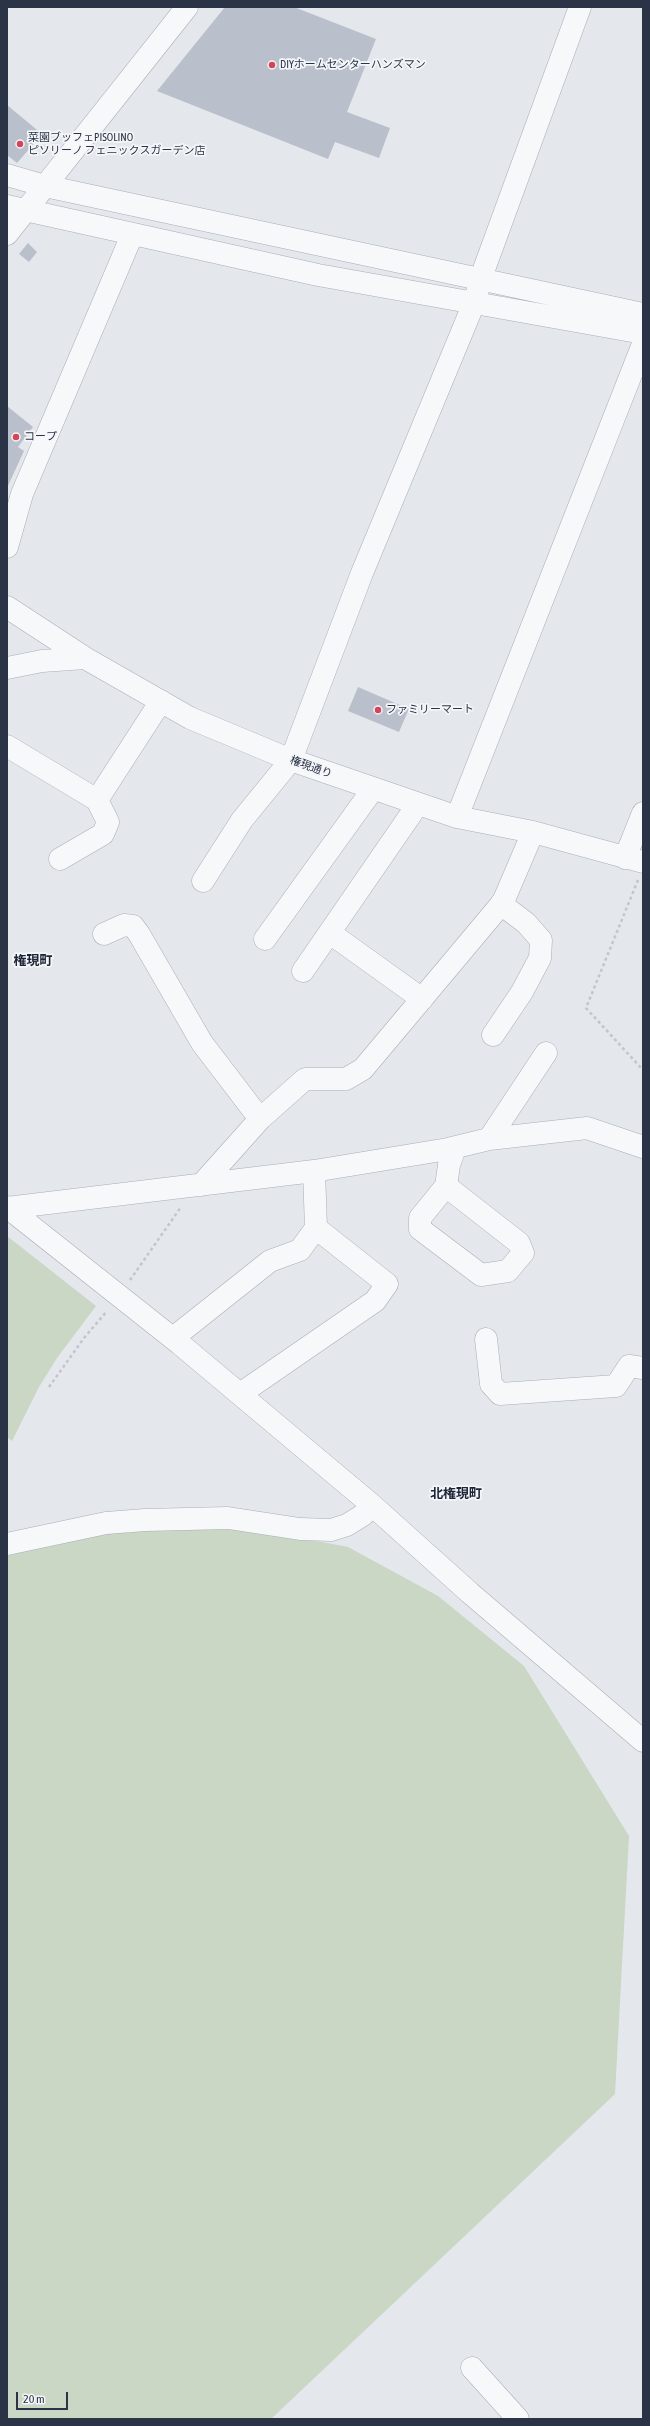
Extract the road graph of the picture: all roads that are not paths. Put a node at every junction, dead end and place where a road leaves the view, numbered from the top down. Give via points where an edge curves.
1 (187, 7) edge
2 (580, 7) edge
3 (7, 175) edge
4 (45, 186) junction
5 (16, 208) edge
6 (7, 234) edge
7 (132, 235) junction
8 (481, 278) junction
9 (474, 303) junction
10 (643, 314) edge
11 (643, 333) edge
12 (643, 344) edge
13 (7, 547) edge
14 (7, 607) edge
15 (85, 658) junction
16 (7, 668) edge
17 (161, 701) junction
18 (7, 746) edge
19 (291, 760) junction
20 (373, 789) junction
21 (98, 800) junction
22 (418, 804) junction
23 (643, 813) edge
24 (457, 817) junction
25 (533, 832) junction
26 (60, 859) dead end
27 (636, 865) edge
28 (203, 881) dead end
29 (501, 904) junction
30 (330, 933) junction
31 (104, 934) dead end
32 (265, 939) dead end
33 (303, 971) dead end
34 (422, 999) junction
35 (492, 1035) dead end
36 (546, 1053) dead end
37 (260, 1119) junction
38 (489, 1139) junction
39 (455, 1148) junction
40 (643, 1148) edge
41 (314, 1171) junction
42 (198, 1186) junction
43 (446, 1186) junction
44 (8, 1208) edge
45 (316, 1228) junction
46 (173, 1338) junction
47 (486, 1339) dead end
48 (643, 1368) edge
49 (240, 1394) junction
50 (372, 1505) junction
51 (7, 1544) edge
52 (643, 1741) edge
53 (472, 2368) dead end
54 (518, 2419) edge

1 - 4 street
2 - 8 street
3 - 4 street
4 - 5 street
4 - 8 street
5 - 6 street
5 - 7 street
7 - 9 street via 318,275
7 - 13 street via 22,494
8 - 9 street
8 - 10 street
9 - 11 street
9 - 19 street via 362,573
12 - 24 street
14 - 15 street, 権現通り
15 - 16 street via 42,661
15 - 17 street, 権現通り
17 - 19 street, 権現通り via 190,718
17 - 21 street
18 - 21 street
19 - 20 street, 権現通り
19 - 28 street via 242,820
20 - 22 street, 権現通り
20 - 32 street
21 - 26 street via 108,822 103,834
22 - 24 street, 権現通り
22 - 30 street
23 - 27 street
24 - 25 street, 権現通り
25 - 27 street, 権現通り
25 - 29 street
29 - 34 street
29 - 35 street via 526,923 541,940 540,958 522,992
30 - 33 street
30 - 34 street
31 - 37 street via 124,925 133,926 202,1043
34 - 37 street via 363,1069 346,1079 305,1079
36 - 38 street
37 - 42 street
38 - 39 street
38 - 40 street via 587,1128
39 - 41 street
39 - 43 street via 448,1165
41 - 42 street
41 - 45 street
42 - 44 street
43 - 43 street via 420,1218 420,1229 481,1275 508,1271 523,1253 519,1243
44 - 46 street
45 - 46 street via 300,1250 270,1261
45 - 49 street via 387,1284 374,1301
46 - 49 street
47 - 48 street via 492,1384 500,1394 616,1386 629,1366
49 - 50 street
50 - 51 street via 363,1515 347,1525 330,1530 300,1529 228,1518 145,1520 106,1522
50 - 52 street via 470,1593
53 - 54 street

